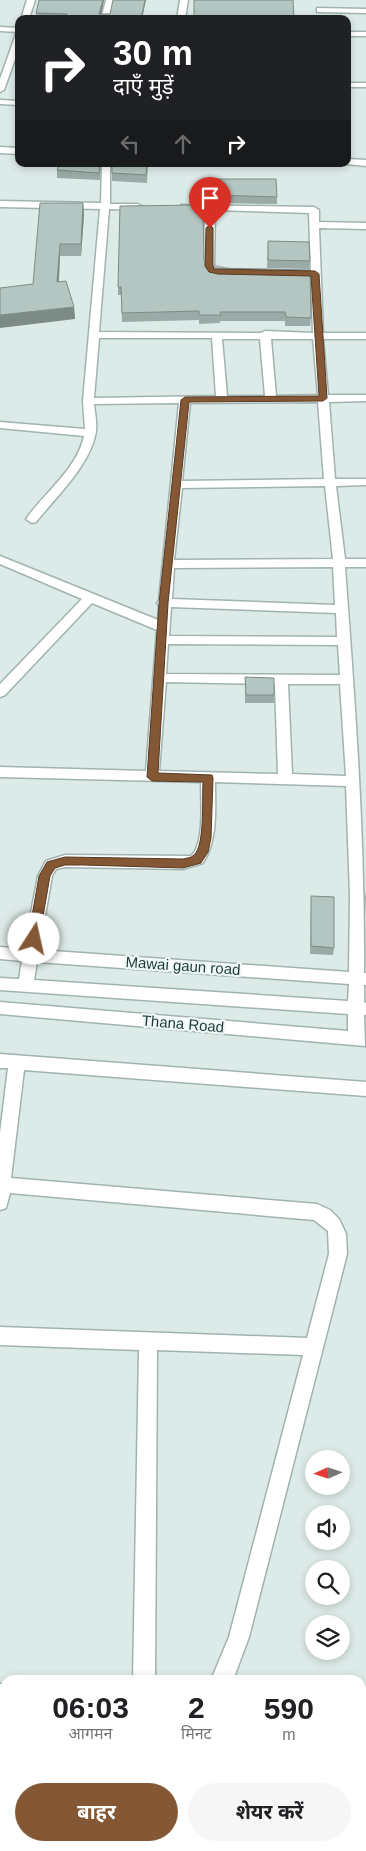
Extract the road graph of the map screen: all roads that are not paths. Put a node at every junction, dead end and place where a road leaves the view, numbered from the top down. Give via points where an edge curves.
1 (31, 0) edge
2 (110, 0) edge
3 (184, 0) edge
4 (320, 0) edge
5 (366, 11) edge
6 (26, 15) edge
7 (106, 15) edge
8 (182, 15) edge
9 (320, 15) edge
10 (0, 29) edge
11 (15, 30) edge
12 (351, 34) edge
13 (366, 34) edge
14 (15, 47) edge
15 (351, 85) edge
16 (366, 85) edge
17 (0, 90) edge
18 (0, 102) edge
19 (15, 103) edge
20 (0, 150) edge
21 (15, 151) edge
22 (351, 162) edge
23 (366, 163) edge
24 (106, 167) edge
25 (0, 204) edge
26 (105, 206) junction
27 (153, 207) edge
28 (172, 207) edge
29 (210, 208) junction
30 (314, 224) junction
31 (366, 226) edge
32 (237, 272) edge
33 (264, 334) junction
34 (93, 335) junction
35 (217, 335) junction
36 (318, 335) junction
37 (366, 336) edge
38 (323, 398) junction
39 (366, 398) edge
40 (222, 399) junction
41 (271, 399) junction
42 (185, 400) junction
43 (88, 401) junction
44 (0, 425) edge
45 (90, 433) junction
46 (330, 482) junction
47 (366, 482) edge
48 (177, 485) junction
49 (32, 519) dead end
50 (0, 560) edge
51 (366, 563) edge
52 (168, 564) junction
53 (339, 564) junction
54 (90, 598) junction
55 (163, 603) junction
56 (342, 609) junction
57 (161, 634) junction
58 (344, 641) junction
59 (159, 678) junction
60 (281, 680) junction
61 (346, 680) junction
62 (0, 692) edge
63 (0, 772) edge
64 (152, 777) junction
65 (208, 778) junction
66 (285, 780) junction
67 (353, 781) junction
68 (361, 872) edge
69 (0, 953) edge
70 (31, 955) junction
71 (361, 979) edge
72 (0, 984) edge
73 (25, 986) junction
74 (0, 1008) edge
75 (361, 1009) edge
76 (361, 1039) edge
77 (8, 1062) edge
78 (366, 1089) edge
79 (1, 1193) edge
80 (0, 1336) edge
81 (148, 1341) junction
82 (315, 1346) junction
83 (144, 1675) edge
84 (224, 1675) edge

1 - 6 street
2 - 7 street
3 - 8 street
4 - 9 street
5 - 9 street
10 - 11 street
12 - 13 street
14 - 17 street
15 - 16 street
18 - 19 street
20 - 21 street
22 - 23 street
24 - 26 street
25 - 26 street
26 - 27 street
26 - 34 street
28 - 29 street
29 - 30 street via 314,210
29 - 32 street via 209,266 218,272
30 - 31 street
30 - 36 street via 310,273
33 - 35 street
33 - 36 street
33 - 41 street
34 - 35 street
34 - 43 street
35 - 40 street
36 - 37 street
36 - 38 street
38 - 39 street
38 - 41 street
38 - 46 street
40 - 41 street
40 - 42 street
42 - 43 street
42 - 48 street
43 - 45 street
44 - 45 street
45 - 49 street via 87,447 77,462
46 - 47 street
46 - 48 street
46 - 53 street
48 - 52 street
50 - 54 street
51 - 53 street
52 - 53 street
52 - 55 street
53 - 56 street
54 - 57 street
54 - 62 street
55 - 56 street
55 - 57 street
56 - 58 street
57 - 58 street
57 - 59 street
58 - 61 street
59 - 60 street
59 - 64 street
60 - 61 street
60 - 66 street
61 - 67 street
63 - 64 street
64 - 65 street
65 - 66 street
65 - 70 street via 206,838 203,852 197,860 183,863 65,861 51,865 45,876
66 - 67 street
67 - 68 street
68 - 71 street
69 - 70 street, Mawai gaun road
70 - 71 street, Mawai gaun road
70 - 73 street
71 - 75 street
72 - 73 street, Thana Road
73 - 75 street, Thana Road
74 - 76 street, Thana Road
75 - 76 street
77 - 78 street
77 - 79 street
79 - 82 street via 317,1212 330,1219 339,1235 338,1254
80 - 81 street
81 - 82 street
81 - 83 street
82 - 84 street via 239,1637

